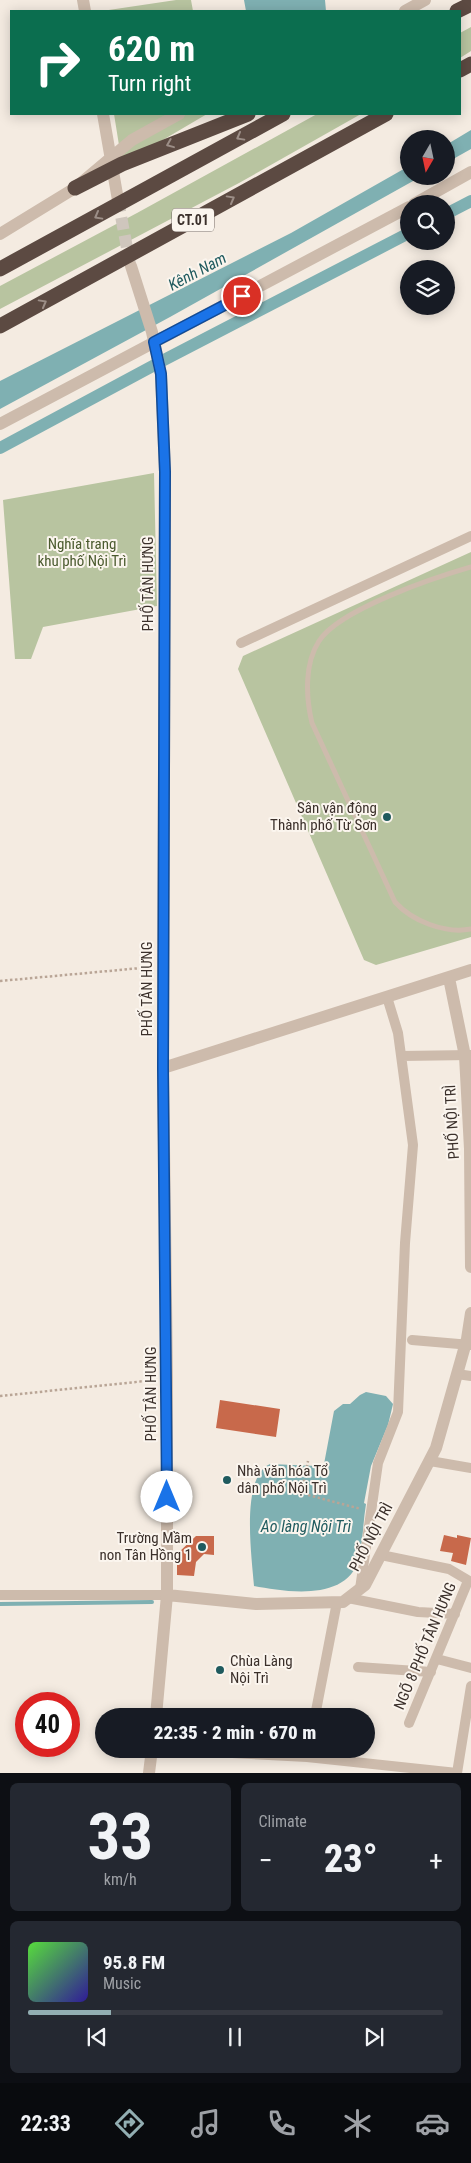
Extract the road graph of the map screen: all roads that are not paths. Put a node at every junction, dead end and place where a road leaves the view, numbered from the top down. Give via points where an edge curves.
1 (425, 0) edge
2 (407, 10) edge
3 (103, 115) edge
4 (177, 115) edge
5 (245, 115) edge
6 (281, 115) edge
7 (384, 115) edge
8 (112, 164) junction
9 (471, 172) edge
10 (75, 188) joint
11 (430, 195) edge
12 (118, 200) tunnel mouth
13 (400, 212) edge
14 (0, 234) edge
15 (131, 266) tunnel mouth
16 (0, 269) edge
17 (0, 326) edge
18 (154, 342) junction
19 (0, 424) edge
20 (471, 536) edge
21 (471, 567) edge
22 (241, 643) dead end
23 (471, 929) edge
24 (471, 970) edge
25 (449, 978) junction
26 (387, 997) junction
27 (401, 1056) junction
28 (468, 1056) edge
29 (163, 1068) junction
30 (471, 1165) edge
31 (471, 1239) edge
32 (471, 1268) edge
33 (471, 1314) edge
34 (412, 1340) dead end
35 (468, 1345) edge
36 (457, 1374) junction
37 (471, 1376) edge
38 (430, 1461) junction
39 (471, 1468) edge
40 (381, 1555) junction
41 (470, 1582) edge
42 (360, 1589) junction
43 (0, 1595) edge
44 (167, 1595) junction
45 (342, 1600) junction
46 (455, 1614) junction
47 (436, 1659) junction
48 (358, 1667) dead end
49 (471, 1668) edge
50 (431, 1672) junction
51 (471, 1686) edge
52 (157, 1708) edge
53 (317, 1708) edge
54 (409, 1722) dead end
55 (152, 1758) edge
56 (347, 1758) edge
57 (149, 1773) edge

1 - 2 street
3 - 8 street
4 - 8 street via 132,140
5 -> 8 highway
6 -> 16 highway
17 -> 7 highway, CT.01
8 - 10 highway
8 - 12 street
9 - 11 street
10 - 14 street
13 - 18 street
15 - 18 street, PHỐ TÂN HƯNG
18 - 19 street
18 - 29 street, PHỐ TÂN HƯNG via 161,374 165,472
20 - 22 street
21 - 23 lane via 430,579 349,616 331,628 314,652 308,689 312,723 395,902 409,914 434,925 460,931
24 - 25 street
25 - 26 street
25 - 28 street, PHỐ NỘI TRÌ
26 - 27 street
26 - 29 street
27 - 28 street
27 - 42 street via 413,1145 398,1412 378,1463
28 - 30 street, PHỐ NỘI TRÌ
29 - 44 street, PHỐ TÂN HƯNG
30 - 31 street, PHỐ NỘI TRÌ
31 - 32 street, PHỐ NỘI TRÌ
33 - 35 street, PHỐ NỘI TRÌ
34 - 35 street
35 - 36 street, PHỐ NỘI TRÌ
36 - 37 street
36 - 38 street, PHỐ NỘI TRÌ
38 - 39 street
38 - 40 street, PHỐ NỘI TRÌ
40 - 41 street via 449,1568
40 - 42 street, PHỐ NỘI TRÌ
41 - 46 street, NGÕ 8 PHỐ TÂN HƯNG
42 - 45 street, PHỐ NỘI TRÌ
43 - 44 street
44 - 45 street via 256,1604
44 - 52 street, PHỐ TÂN HƯNG
45 - 46 street via 418,1612
45 - 53 street
46 - 47 street, NGÕ 8 PHỐ TÂN HƯNG
47 - 49 street
47 - 50 street, NGÕ 8 PHỐ TÂN HƯNG
48 - 50 street
50 - 54 street, NGÕ 8 PHỐ TÂN HƯNG
51 - 56 street via 457,1772
55 - 57 street

